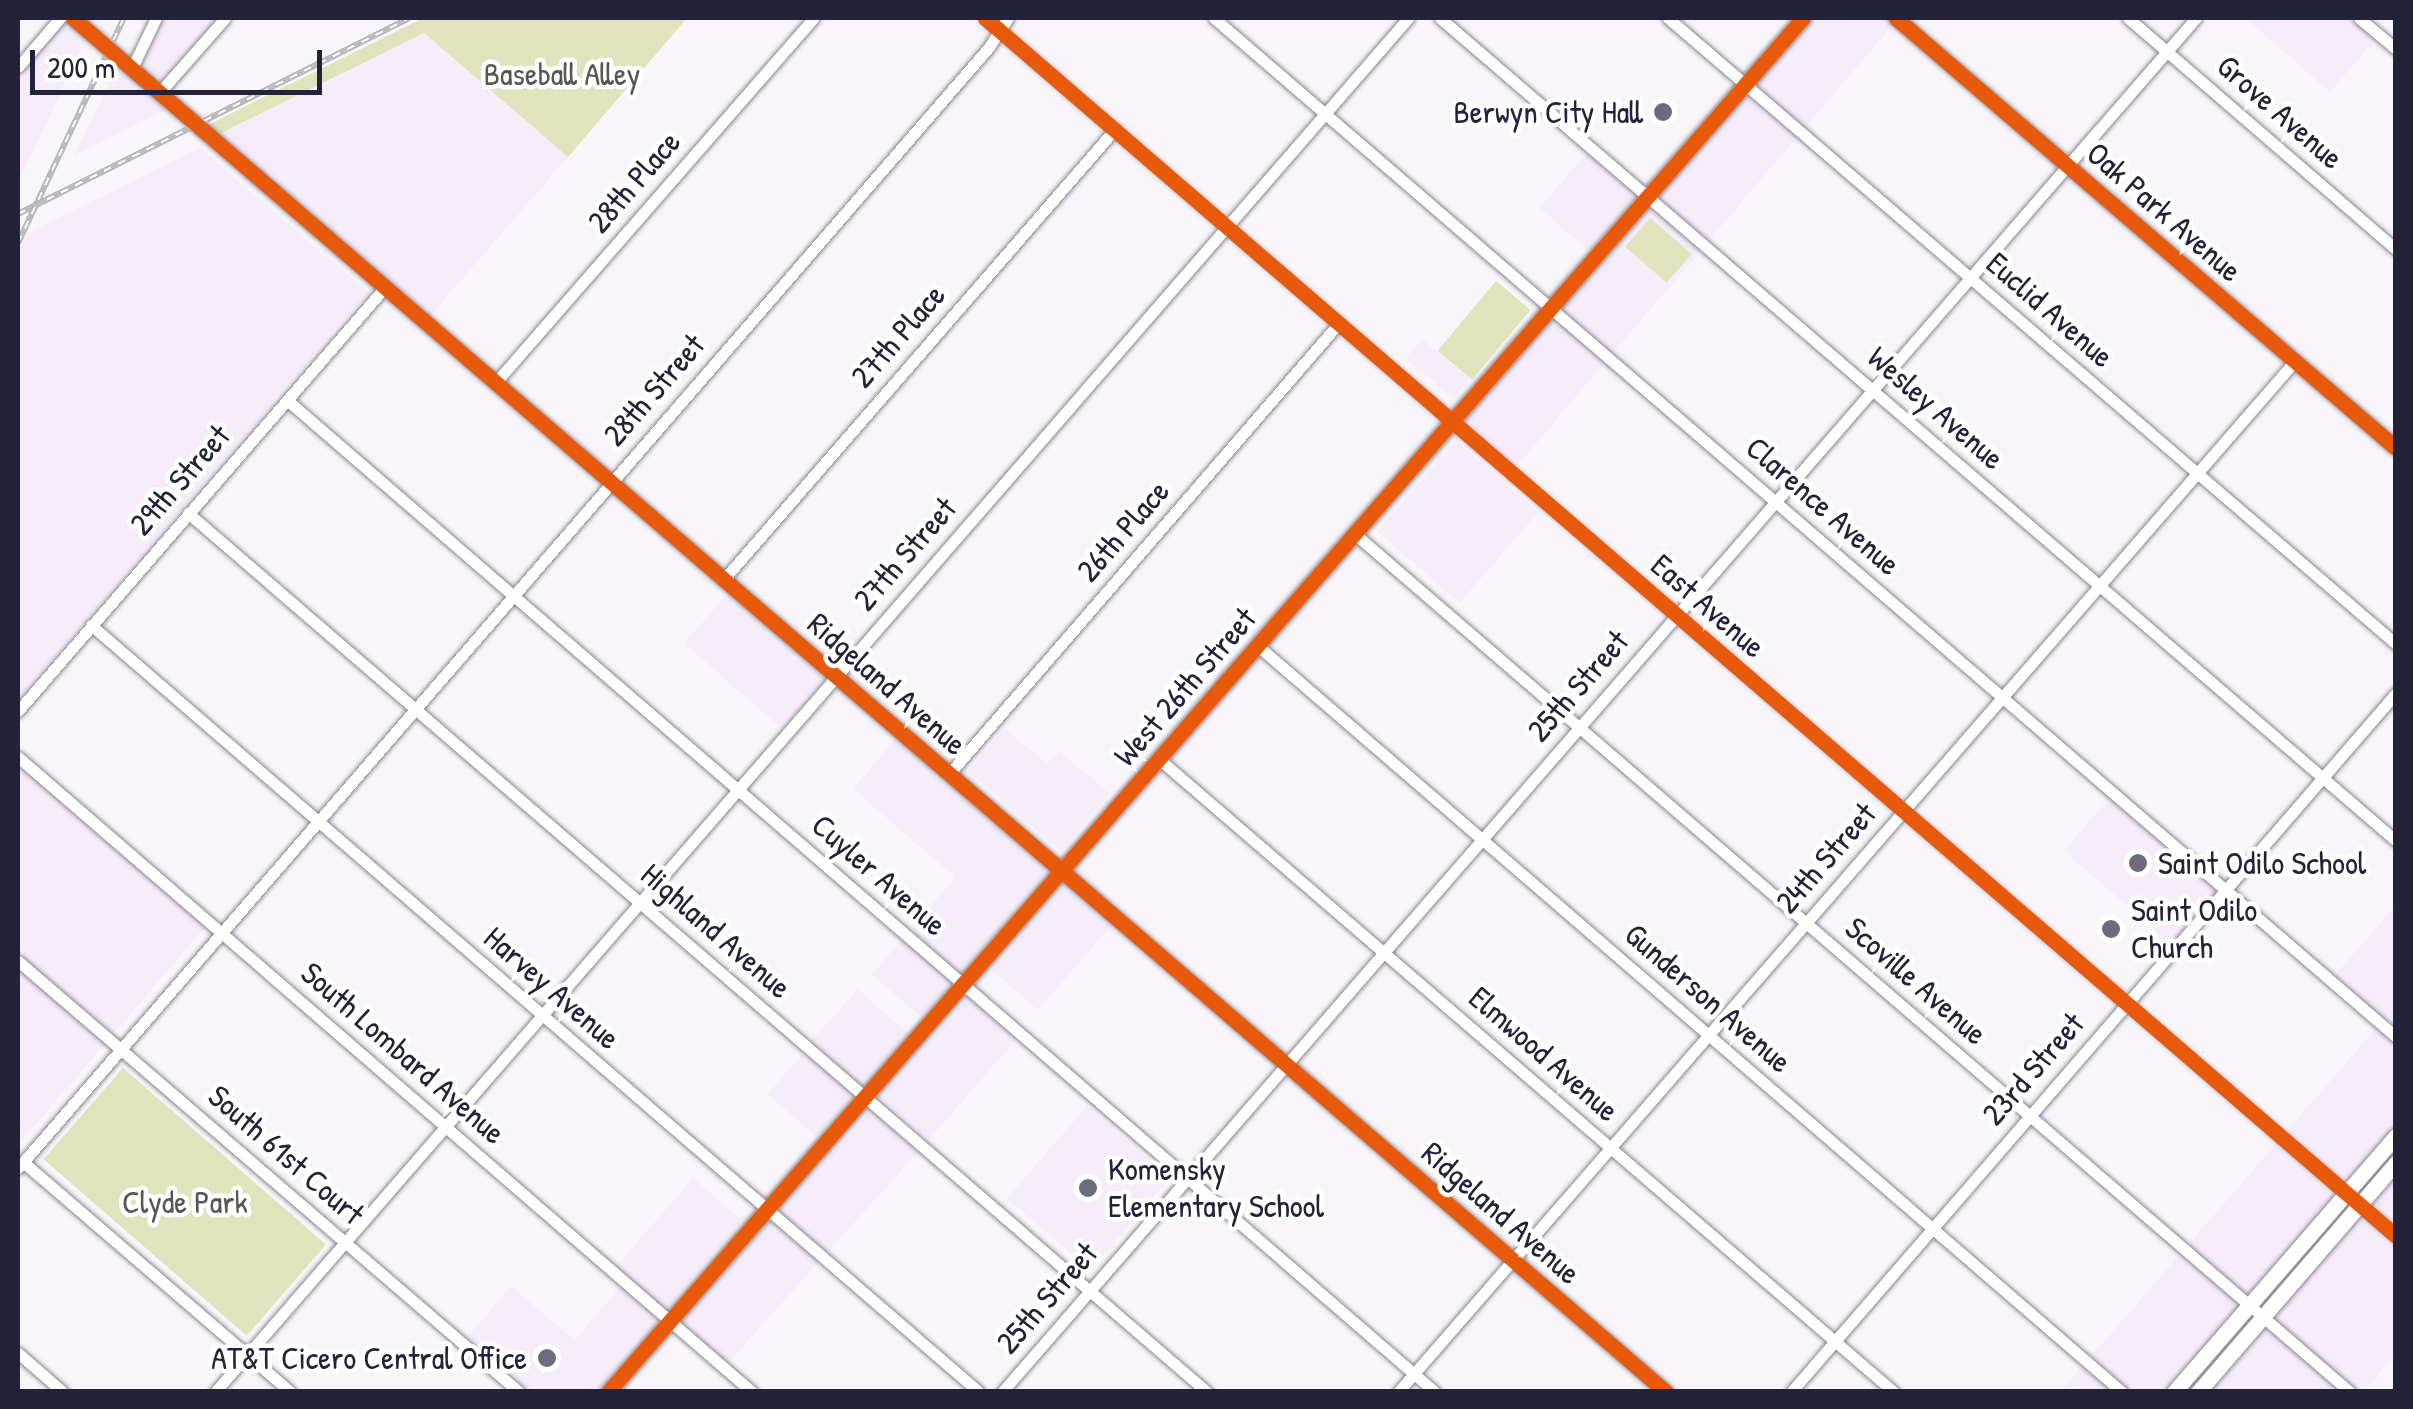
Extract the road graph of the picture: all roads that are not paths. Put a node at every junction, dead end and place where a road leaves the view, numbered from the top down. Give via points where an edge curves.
1 (60, 18) edge
2 (73, 18) edge
3 (156, 18) edge
4 (224, 18) edge
5 (814, 18) edge
6 (985, 18) edge
7 (1008, 18) edge
8 (1214, 18) edge
9 (1408, 18) edge
10 (1440, 18) edge
11 (1668, 18) edge
12 (1803, 18) edge
13 (1896, 18) edge
14 (2128, 18) edge
15 (2196, 18) edge
16 (2360, 18) edge
17 (998, 29) junction
18 (2396, 49) edge
19 (2167, 51) junction
20 (18, 67) edge
21 (132, 68) junction
22 (1745, 84) junction
23 (160, 92) junction
24 (1325, 113) junction
25 (1114, 130) junction
26 (2068, 165) junction
27 (1648, 196) junction
28 (1227, 226) junction
29 (2396, 249) edge
30 (1970, 278) junction
31 (385, 287) junction
32 (1550, 308) junction
33 (1339, 324) junction
34 (2295, 361) junction
35 (496, 382) junction
36 (1872, 390) junction
37 (287, 400) junction
38 (1452, 422) junction
39 (2396, 448) edge
40 (2197, 474) junction
41 (611, 482) junction
42 (1775, 502) junction
43 (188, 513) junction
44 (1355, 534) junction
45 (724, 579) junction
46 (2100, 586) junction
47 (513, 595) junction
48 (1676, 615) junction
49 (91, 625) junction
50 (2396, 644) edge
51 (1258, 646) junction
52 (836, 676) junction
53 (2396, 692) edge
54 (2002, 698) junction
55 (415, 709) junction
56 (18, 711) edge
57 (1579, 727) junction
58 (18, 756) edge
59 (1159, 759) junction
60 (949, 774) junction
61 (2322, 778) junction
62 (737, 789) junction
63 (1903, 811) junction
64 (318, 822) junction
65 (1482, 839) junction
66 (2396, 841) edge
67 (1062, 871) junction
68 (2225, 890) junction
69 (639, 902) junction
70 (1806, 922) junction
71 (222, 933) junction
72 (1384, 952) junction
73 (18, 961) edge
74 (963, 984) junction
75 (2127, 1004) junction
76 (541, 1014) junction
77 (1708, 1035) junction
78 (2396, 1037) edge
79 (122, 1048) junction
80 (1286, 1064) junction
81 (865, 1096) junction
82 (2030, 1115) junction
83 (444, 1125) junction
84 (2396, 1136) edge
85 (1610, 1148) junction
86 (2396, 1163) edge
87 (20, 1165) edge
88 (1188, 1178) junction
89 (2346, 1193) junction
90 (2360, 1205) junction
91 (767, 1209) junction
92 (1932, 1228) junction
93 (2396, 1236) edge
94 (344, 1242) junction
95 (1513, 1260) junction
96 (1090, 1290) junction
97 (2249, 1305) junction
98 (2263, 1316) junction
99 (670, 1320) junction
100 (1835, 1341) junction
101 (18, 1353) edge
102 (247, 1355) junction
103 (1414, 1373) junction
104 (63, 1392) edge
105 (215, 1392) edge
106 (290, 1392) edge
107 (519, 1392) edge
108 (608, 1392) edge
109 (752, 1392) edge
110 (979, 1392) edge
111 (1002, 1392) edge
112 (1207, 1392) edge
113 (1398, 1392) edge
114 (1435, 1392) edge
115 (1666, 1392) edge
116 (1791, 1392) edge
117 (1894, 1392) edge
118 (2122, 1392) edge
119 (2174, 1392) edge
120 (2198, 1392) edge
121 (2350, 1392) edge

1 - 20 street
2 - 21 street, Ridgeland Avenue
3 - 21 street
4 - 23 street
5 - 35 street, 28th Place
6 - 17 street, East Avenue
7 - 17 street, 28th Street
8 - 24 street, Clarence Avenue
9 - 24 street, 27th Street
10 - 27 street, Wesley Avenue
11 - 22 street, Euclid Avenue
12 - 22 main road, West 26th Street
13 - 26 street, Oak Park Avenue
14 - 19 street, Grove Avenue
15 - 19 street, 25th Street
16 - 18 street
17 - 25 street, East Avenue
17 - 41 street, 28th Street
19 - 26 street, 25th Street
19 - 29 street, Grove Avenue
21 - 23 street, Ridgeland Avenue
22 - 27 main road, West 26th Street
22 - 30 street, Euclid Avenue
23 - 31 street, Ridgeland Avenue
24 - 28 street, 27th Street
24 - 32 street, Clarence Avenue
25 - 28 street, East Avenue
25 - 45 street, 27th Place
26 - 30 street, 25th Street
26 - 34 street, Oak Park Avenue
27 - 32 main road, West 26th Street
27 - 36 street, Wesley Avenue
28 - 33 street, East Avenue
28 - 52 street, 27th Street
30 - 36 street, 25th Street
30 - 40 street, Euclid Avenue
31 - 35 street, Ridgeland Avenue
31 - 37 street, 29th Street
32 - 38 main road, West 26th Street
32 - 42 street, Clarence Avenue
33 - 38 street, East Avenue
33 - 60 street, 26th Place
34 - 39 street, Oak Park Avenue
34 - 40 street, 24th Street
35 - 41 street, Ridgeland Avenue
36 - 42 street, 25th Street
36 - 46 street, Wesley Avenue
37 - 43 street, 29th Street
37 - 47 street, Cuyler Avenue
38 - 44 main road, West 26th Street
38 - 48 street, East Avenue
40 - 46 street, 24th Street
40 - 50 street, Euclid Avenue
41 - 45 street, Ridgeland Avenue
41 - 47 street, 28th Street
42 - 48 street, 25th Street
42 - 54 street, Clarence Avenue
43 - 49 street, 29th Street
43 - 55 street, Highland Avenue
44 - 51 main road, West 26th Street
44 - 57 street, Scoville Avenue
45 - 52 street, Ridgeland Avenue
46 - 54 street, 24th Street
46 - 61 street, Wesley Avenue
47 - 55 street, 28th Street
47 - 62 street, Cuyler Avenue
48 - 57 street, 25th Street
48 - 63 street, East Avenue
49 - 56 street, 29th Street
49 - 64 street, Harvey Avenue
51 - 59 main road, West 26th Street
51 - 65 street, Gunderson Avenue
52 - 60 street, Ridgeland Avenue
52 - 62 street, 27th Street
53 - 61 street, 23rd Street
54 - 63 street, 24th Street
54 - 68 street, Clarence Avenue
55 - 64 street, 28th Street
55 - 69 street, Highland Avenue
57 - 65 street, 25th Street
57 - 70 street, Scoville Avenue
58 - 71 street, South Lombard Avenue
59 - 67 main road, West 26th Street
59 - 72 street, Elmwood Avenue
60 - 67 street, Ridgeland Avenue
61 - 66 street, Wesley Avenue
61 - 68 street, 23rd Street
62 - 69 street, 27th Street
62 - 74 street, Cuyler Avenue
63 - 70 street, 24th Street
63 - 75 street, East Avenue
64 - 71 street, 28th Street
64 - 76 street, Harvey Avenue
65 - 72 street, 25th Street
65 - 77 street, Gunderson Avenue
67 - 74 main road, West 26th Street
67 - 80 street, Ridgeland Avenue
68 - 75 street, 23rd Street
68 - 78 street, Clarence Avenue
69 - 76 street, 27th Street
69 - 81 street, Highland Avenue
70 - 77 street, 24th Street
70 - 82 street, Scoville Avenue
71 - 79 street, 28th Street
71 - 83 street, South Lombard Avenue
72 - 80 street, 25th Street
72 - 85 street, Elmwood Avenue
73 - 79 street, South 61st Court
74 - 81 main road, West 26th Street
74 - 88 street, Cuyler Avenue
75 - 82 street, 23rd Street
75 - 89 street, East Avenue
76 - 83 street, 27th Street
76 - 91 street, Harvey Avenue
77 - 85 street, 24th Street
77 - 92 street, Gunderson Avenue
79 - 87 street, 28th Street
79 - 94 street, South 61st Court
80 - 88 street, 25th Street
80 - 95 street, Ridgeland Avenue
81 - 91 main road, West 26th Street
81 - 96 street, Highland Avenue
82 - 92 street, 23rd Street
82 - 97 street, Scoville Avenue
83 - 94 street, 27th Street
83 - 99 street, South Lombard Avenue
84 - 89 main road
85 - 95 street, 24th Street
85 - 100 street, Elmwood Avenue
86 - 90 main road
87 - 102 street
88 - 96 street, 25th Street
88 - 103 street, Cuyler Avenue
89 - 90 street, East Avenue
89 - 97 main road
90 - 93 street, East Avenue
90 - 98 main road
91 - 99 main road, West 26th Street
91 - 110 street, Harvey Avenue
92 - 100 street, 23rd Street
92 - 118 street, Gunderson Avenue
94 - 102 street, 27th Street
94 - 107 street, South 61st Court
95 - 103 street, 24th Street
95 - 115 street, Ridgeland Avenue
96 - 111 street, 25th Street
96 - 112 street, Highland Avenue
97 - 98 street, Scoville Avenue
97 - 119 main road
98 - 120 main road
98 - 121 street, Scoville Avenue
99 - 108 main road, West 26th Street
99 - 109 street, South Lombard Avenue
100 - 116 street, 23rd Street
100 - 117 street, Elmwood Avenue
101 - 104 street
102 - 105 street, 27th Street
102 - 106 street
103 - 113 street, 24th Street
103 - 114 street, Cuyler Avenue

